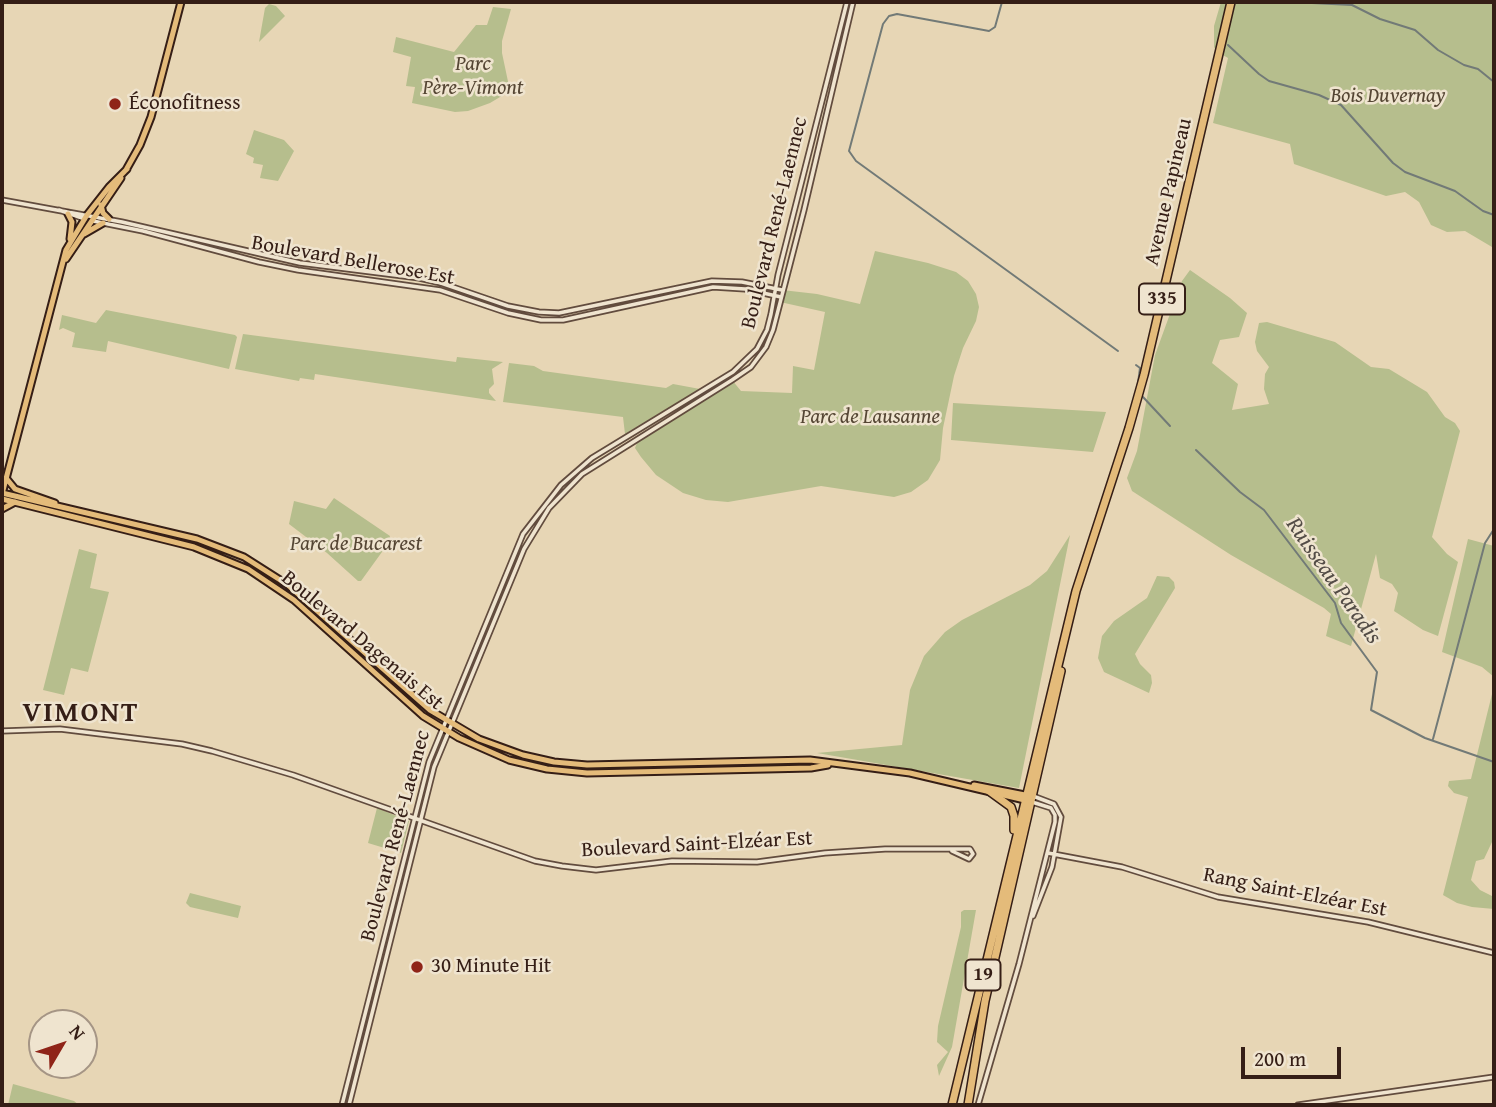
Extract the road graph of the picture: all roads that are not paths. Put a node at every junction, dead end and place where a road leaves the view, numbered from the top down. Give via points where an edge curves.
1 (181, 2) edge
2 (847, 2) edge
3 (853, 2) edge
4 (1231, 2) edge
5 (127, 169) junction
6 (2, 200) edge
7 (101, 205) junction
8 (58, 209) junction
9 (68, 214) junction
10 (89, 217) junction
11 (106, 221) junction
12 (79, 238) junction
13 (70, 242) junction
14 (60, 272) junction
15 (775, 289) junction
16 (782, 290) junction
17 (778, 296) junction
18 (6, 478) junction
19 (2, 495) edge
20 (15, 502) junction
21 (61, 506) junction
22 (2, 509) edge
23 (448, 722) junction
24 (444, 730) junction
25 (2, 731) edge
26 (832, 764) junction
27 (950, 782) junction
28 (989, 791) junction
29 (1029, 798) junction
30 (414, 817) junction
31 (421, 819) junction
32 (1014, 844) junction
33 (952, 851) junction
34 (1048, 853) junction
35 (1055, 855) junction
36 (1029, 925) junction
37 (1494, 953) edge
38 (1494, 1077) edge
39 (342, 1105) edge
40 (349, 1105) edge
41 (952, 1105) edge
42 (968, 1105) edge
43 (979, 1105) edge
44 (1298, 1105) edge

1 - 5 main road via 151,117
2 - 15 street, Boulevard René-Laennec
3 - 16 street, Boulevard René-Laennec
4 - 29 highway, Avenue Papineau / 335 via 1136,404 1076,591 1059,682
5 - 7 main road
5 - 10 main road
6 - 8 street
7 - 10 main road
7 - 11 main road
8 - 9 street
8 - 10 street
9 - 10 street
9 - 13 main road via 73,225
10 - 11 street, Boulevard Bellerose Est
10 - 12 main road
10 - 13 main road
11 - 12 main road
11 - 15 street, Boulevard Bellerose Est via 300,263 441,283 503,305 539,312 565,312 712,281
11 - 17 street, Boulevard Bellerose Est via 298,270 440,290 541,320 562,320 713,287
12 - 14 main road
13 - 14 main road
14 - 18 main road
15 - 16 street, Boulevard Bellerose Est
15 - 17 street, Boulevard René-Laennec
16 - 17 street, Boulevard René-Laennec
17 - 23 street, Boulevard René-Laennec via 767,330 744,364 592,458 544,505 523,534
17 - 23 street, Boulevard René-Laennec via 770,339 751,367 591,468 549,508 524,549
18 - 19 main road
18 - 21 main road via 15,489
19 - 20 main road, Boulevard Dagenais Est
19 - 21 main road, Boulevard Dagenais Est
20 - 22 main road
20 - 24 main road, Boulevard Dagenais Est via 194,547 248,569 290,597
21 - 23 main road, Boulevard Dagenais Est via 202,541 257,564 290,586 414,698
23 - 24 street, Boulevard René-Laennec
23 - 26 main road, Boulevard Dagenais Est via 504,749 565,764 810,760
24 - 26 main road, Boulevard Dagenais Est via 514,761 578,773
24 - 30 street, Boulevard René-Laennec via 429,762
24 - 31 street, Boulevard René-Laennec
25 - 30 street, Boulevard Saint-Elzéar Est via 60,729 182,744 293,775
26 - 27 main road, Boulevard Dagenais Est
27 - 28 main road, Boulevard Dagenais Est
27 - 29 main road, Boulevard Dagenais Est via 989,786
28 - 29 main road, Boulevard Dagenais Est
28 - 32 highway via 1013,809
29 - 32 highway, 19
29 - 34 street via 1055,815
29 - 35 street via 1052,802 1059,811
29 - 42 highway, 19 via 983,1010
30 - 31 street, Boulevard Saint-Elzéar Est
30 - 39 street, Boulevard René-Laennec
31 - 33 street, Boulevard Saint-Elzéar Est via 535,861 596,870 672,861 757,862 885,849
31 - 40 street, Boulevard René-Laennec
32 - 41 highway, 19
33 - 33 street, Boulevard Saint-Elzéar Est via 970,849 973,854 969,859
34 - 35 street, Rang Saint-Elzéar Est
34 - 36 street
35 - 36 street
35 - 37 street, Rang Saint-Elzéar Est via 1122,867 1218,897 1368,922
36 - 43 street
38 - 44 street

